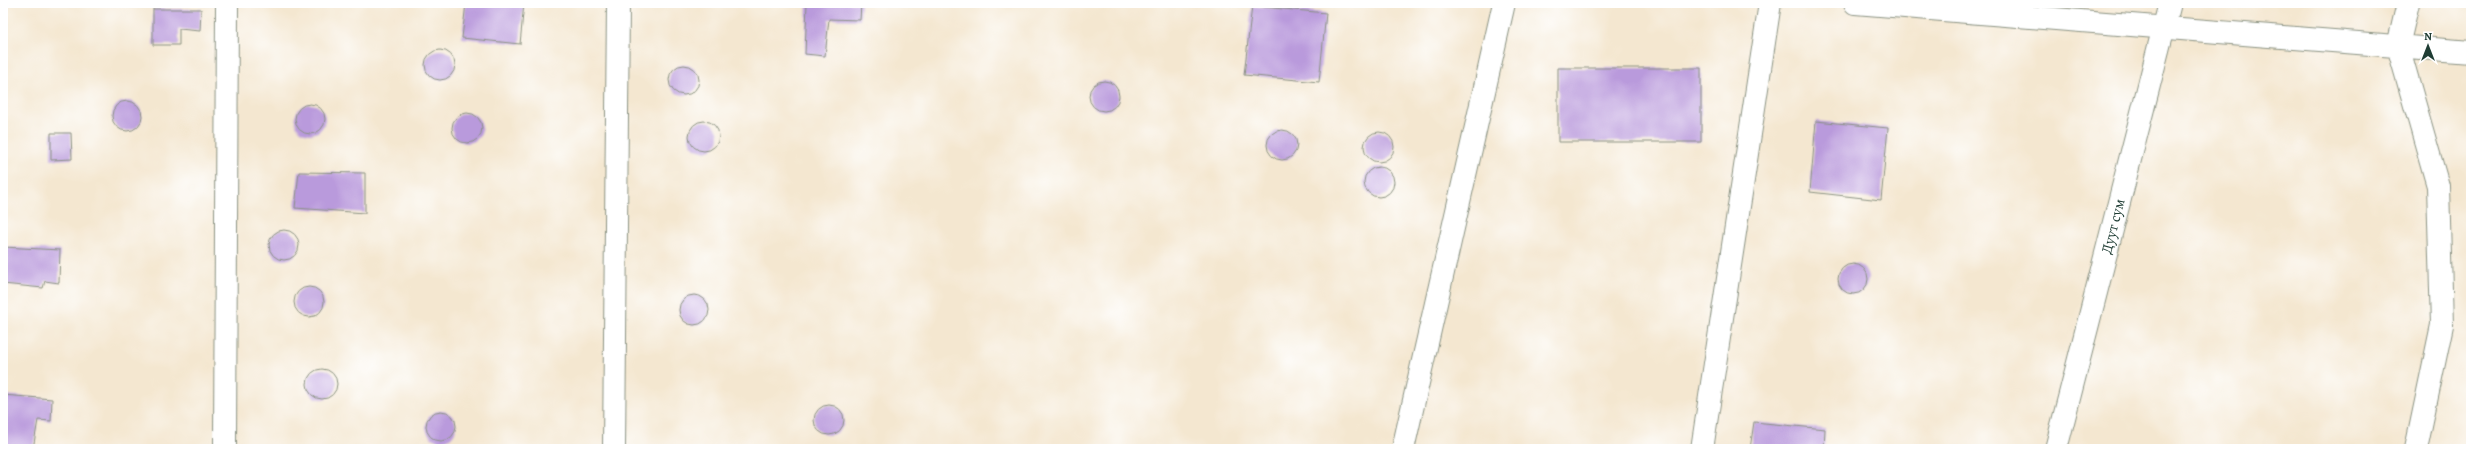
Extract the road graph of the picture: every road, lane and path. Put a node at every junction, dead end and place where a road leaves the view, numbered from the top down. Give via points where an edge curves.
1 (228, 3) edge
2 (618, 3) edge
3 (1504, 3) edge
4 (1770, 3) edge
5 (1860, 3) edge
6 (2170, 3) edge
7 (2408, 3) edge
8 (2164, 28) junction
9 (2398, 46) junction
10 (2471, 52) edge
11 (225, 449) edge
12 (614, 449) edge
13 (1403, 449) edge
14 (1702, 449) edge
15 (2056, 449) edge
16 (2416, 449) edge

1 - 11 street
2 - 12 street
3 - 13 street
4 - 14 street
5 - 8 street
6 - 8 street, Дуут сум
7 - 9 street
8 - 9 street
8 - 15 street, Дуут сум
9 - 10 street
9 - 16 street via 2438,186 2442,325

